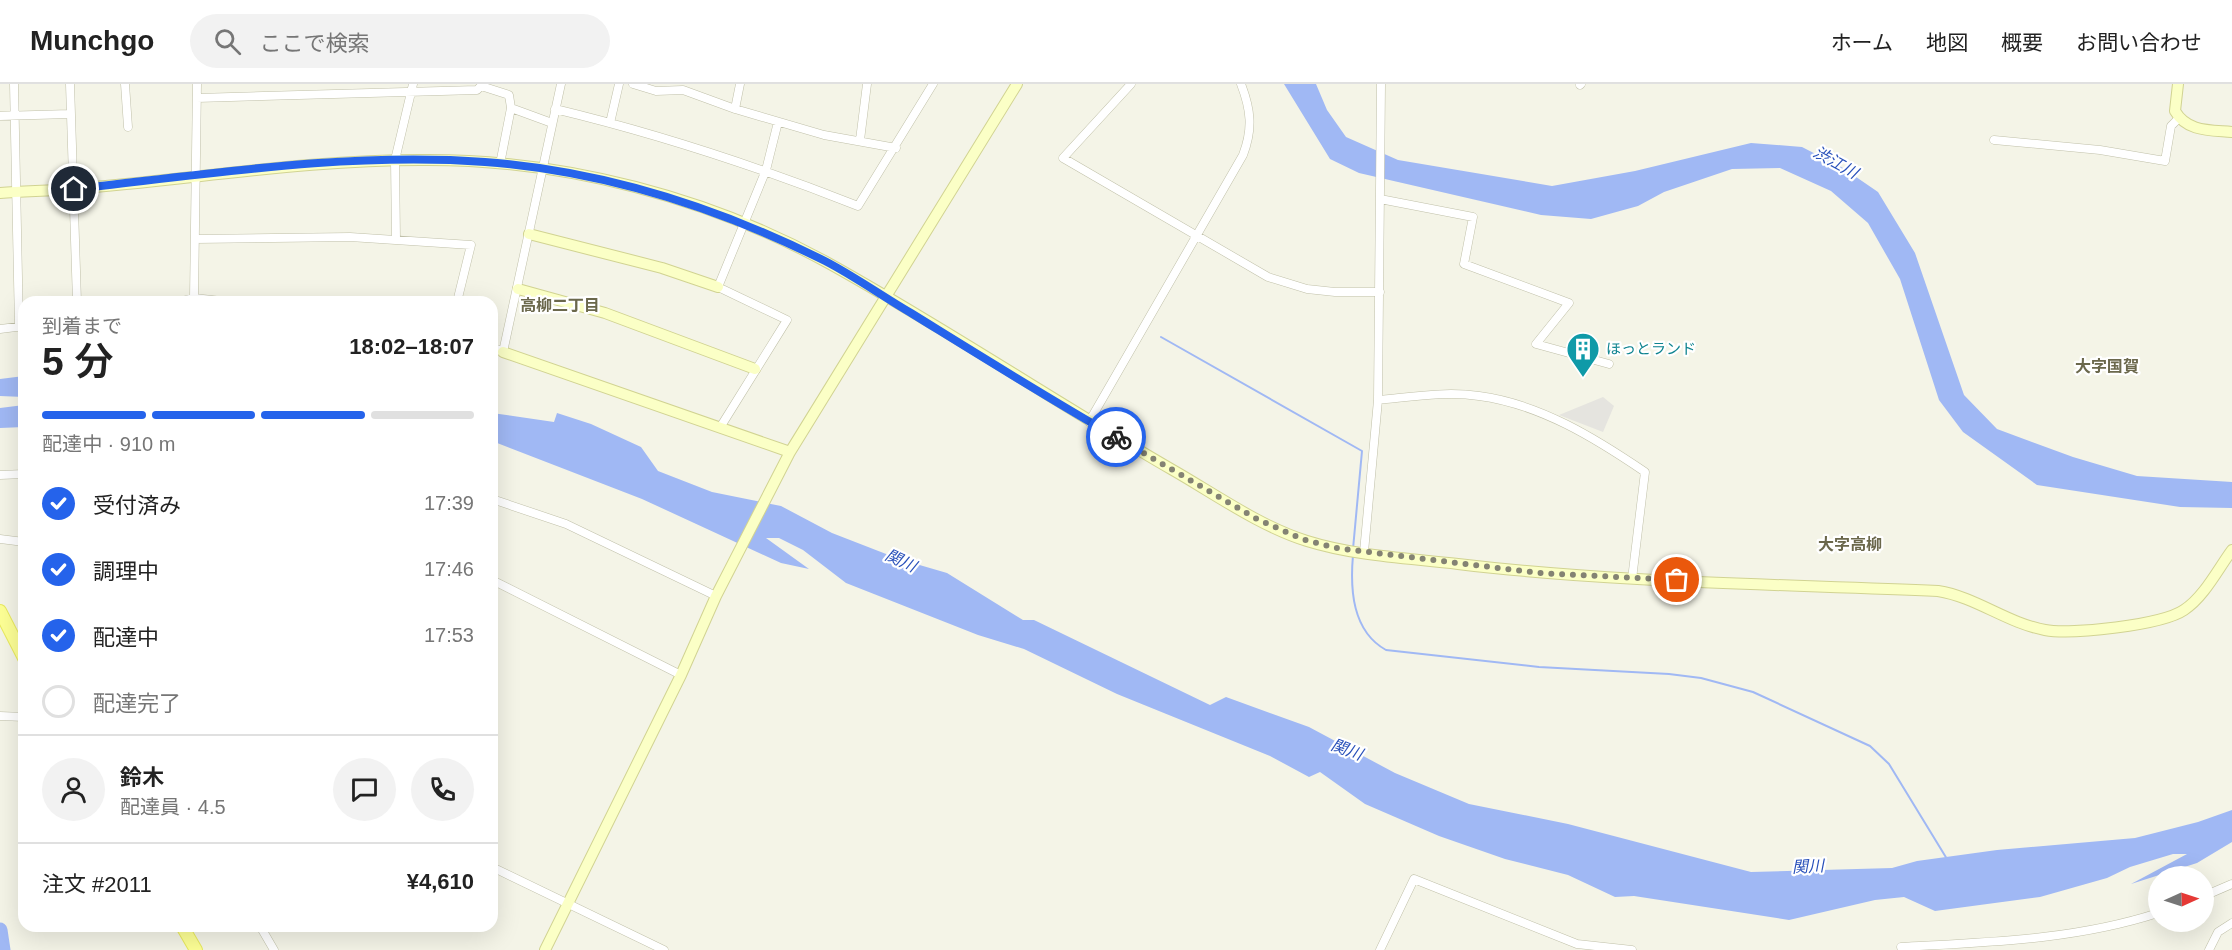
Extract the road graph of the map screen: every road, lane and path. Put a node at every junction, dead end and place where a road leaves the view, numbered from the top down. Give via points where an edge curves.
1 (14, 84) edge
2 (70, 84) edge
3 (125, 84) edge
4 (197, 84) edge
5 (561, 84) edge
6 (620, 84) edge
7 (633, 84) edge
8 (740, 84) edge
9 (867, 84) edge
10 (933, 84) edge
11 (1017, 84) edge
12 (1131, 84) edge
13 (1241, 84) edge
14 (1381, 84) edge
15 (2178, 84) edge
16 (482, 85) edge
17 (412, 88) edge
18 (197, 98) junction
19 (511, 108) junction
20 (555, 109) junction
21 (735, 109) junction
22 (70, 114) junction
23 (0, 116) edge
24 (14, 117) junction
25 (2179, 118) junction
26 (778, 122) junction
27 (552, 123) junction
28 (610, 123) junction
29 (128, 127) dead end
30 (2232, 132) edge
31 (860, 140) junction
32 (1994, 140) dead end
33 (896, 148) junction
34 (395, 160) junction
35 (500, 164) junction
36 (542, 168) junction
37 (766, 170) junction
38 (195, 175) junction
39 (74, 189) junction
40 (17, 192) junction
41 (0, 193) edge
42 (1380, 199) junction
43 (743, 224) junction
44 (529, 234) junction
45 (1197, 237) junction
46 (195, 239) junction
47 (396, 240) junction
48 (718, 287) junction
49 (518, 289) junction
50 (1380, 292) junction
51 (20, 296) edge
52 (76, 296) edge
53 (194, 296) edge
54 (458, 296) edge
55 (884, 297) junction
56 (18, 327) edge
57 (0, 329) edge
58 (498, 350) edge
59 (503, 352) junction
60 (1610, 364) dead end
61 (755, 369) junction
62 (1378, 400) junction
63 (1089, 422) junction
64 (721, 426) junction
65 (789, 456) junction
66 (18, 474) edge
67 (0, 476) edge
68 (498, 501) edge
69 (0, 539) edge
70 (18, 541) edge
71 (2232, 549) edge
72 (1364, 552) junction
73 (1632, 579) junction
74 (498, 583) edge
75 (716, 596) junction
76 (0, 611) edge
77 (4, 629) edge
78 (18, 649) edge
79 (681, 675) junction
80 (0, 716) edge
81 (18, 717) edge
82 (498, 870) edge
83 (2232, 884) edge
84 (2214, 892) edge
85 (567, 905) junction
86 (2148, 916) edge
87 (2232, 923) edge
88 (186, 932) edge
89 (264, 932) edge
90 (1902, 947) dead end
91 (196, 950) edge
92 (274, 950) edge
93 (545, 950) edge
94 (664, 950) edge
95 (1380, 950) edge
96 (1632, 950) edge
97 (2209, 950) edge

1 - 24 street
2 - 22 street
3 - 29 street
4 - 18 street
5 - 20 street
6 - 28 street
7 - 21 street via 656,91 683,90
8 - 21 street
9 - 31 street
10 - 33 street
11 - 55 street
12 - 45 street via 1063,158
13 - 45 street via 1250,107 1250,136
14 - 42 street
15 - 25 street via 2175,111
16 - 17 street via 477,90
16 - 19 street via 509,95
17 - 18 street
17 - 34 street
18 - 38 street
19 - 27 street
19 - 35 street
20 - 27 street
20 - 28 street
21 - 26 street
22 - 24 street
22 - 39 street
23 - 24 street
24 - 40 street
25 - 30 street via 2200,129
25 - 32 street via 2171,126 2164,161 2100,150
26 - 31 street
26 - 37 street
27 - 36 street
28 - 37 street
31 - 33 street
33 - 37 street via 858,206
34 - 35 street
34 - 38 street
34 - 47 street
35 - 36 street
36 - 43 street via 634,188
36 - 44 street
37 - 43 street
38 - 39 street
38 - 46 street
39 - 40 street
39 - 52 street
40 - 41 street
40 - 51 street
42 - 50 street
42 - 60 street via 1473,217 1464,264 1569,303 1536,344
43 - 48 street
43 - 55 street via 828,263
44 - 48 street via 662,268
44 - 49 street
45 - 50 street via 1268,277 1307,289
45 - 63 street
46 - 47 street
46 - 53 street
47 - 54 street via 471,245
48 - 61 street via 787,320
49 - 59 street
49 - 61 street via 605,313
50 - 62 street
55 - 63 street
55 - 65 street
56 - 57 street
58 - 59 street
59 - 64 street
61 - 64 street
62 - 72 street
62 - 73 street via 1452,394 1511,403 1584,433 1645,472
63 - 72 street via 1257,519 1302,539
64 - 65 street
65 - 75 street
66 - 67 street
68 - 75 street via 566,524
69 - 70 street
71 - 73 street via 2207,586 2184,610 2144,623 2067,630 2028,625 1976,602 1938,591
72 - 73 street via 1539,573
74 - 79 street
75 - 79 street
76 - 77 main road
77 - 78 main road
79 - 85 street
80 - 81 street
82 - 85 street
83 - 84 street
85 - 93 street
85 - 94 street
86 - 90 street via 2123,925 2054,936
87 - 97 street via 2218,932
88 - 91 main road
89 - 92 street
95 - 96 street via 1414,879 1577,944

